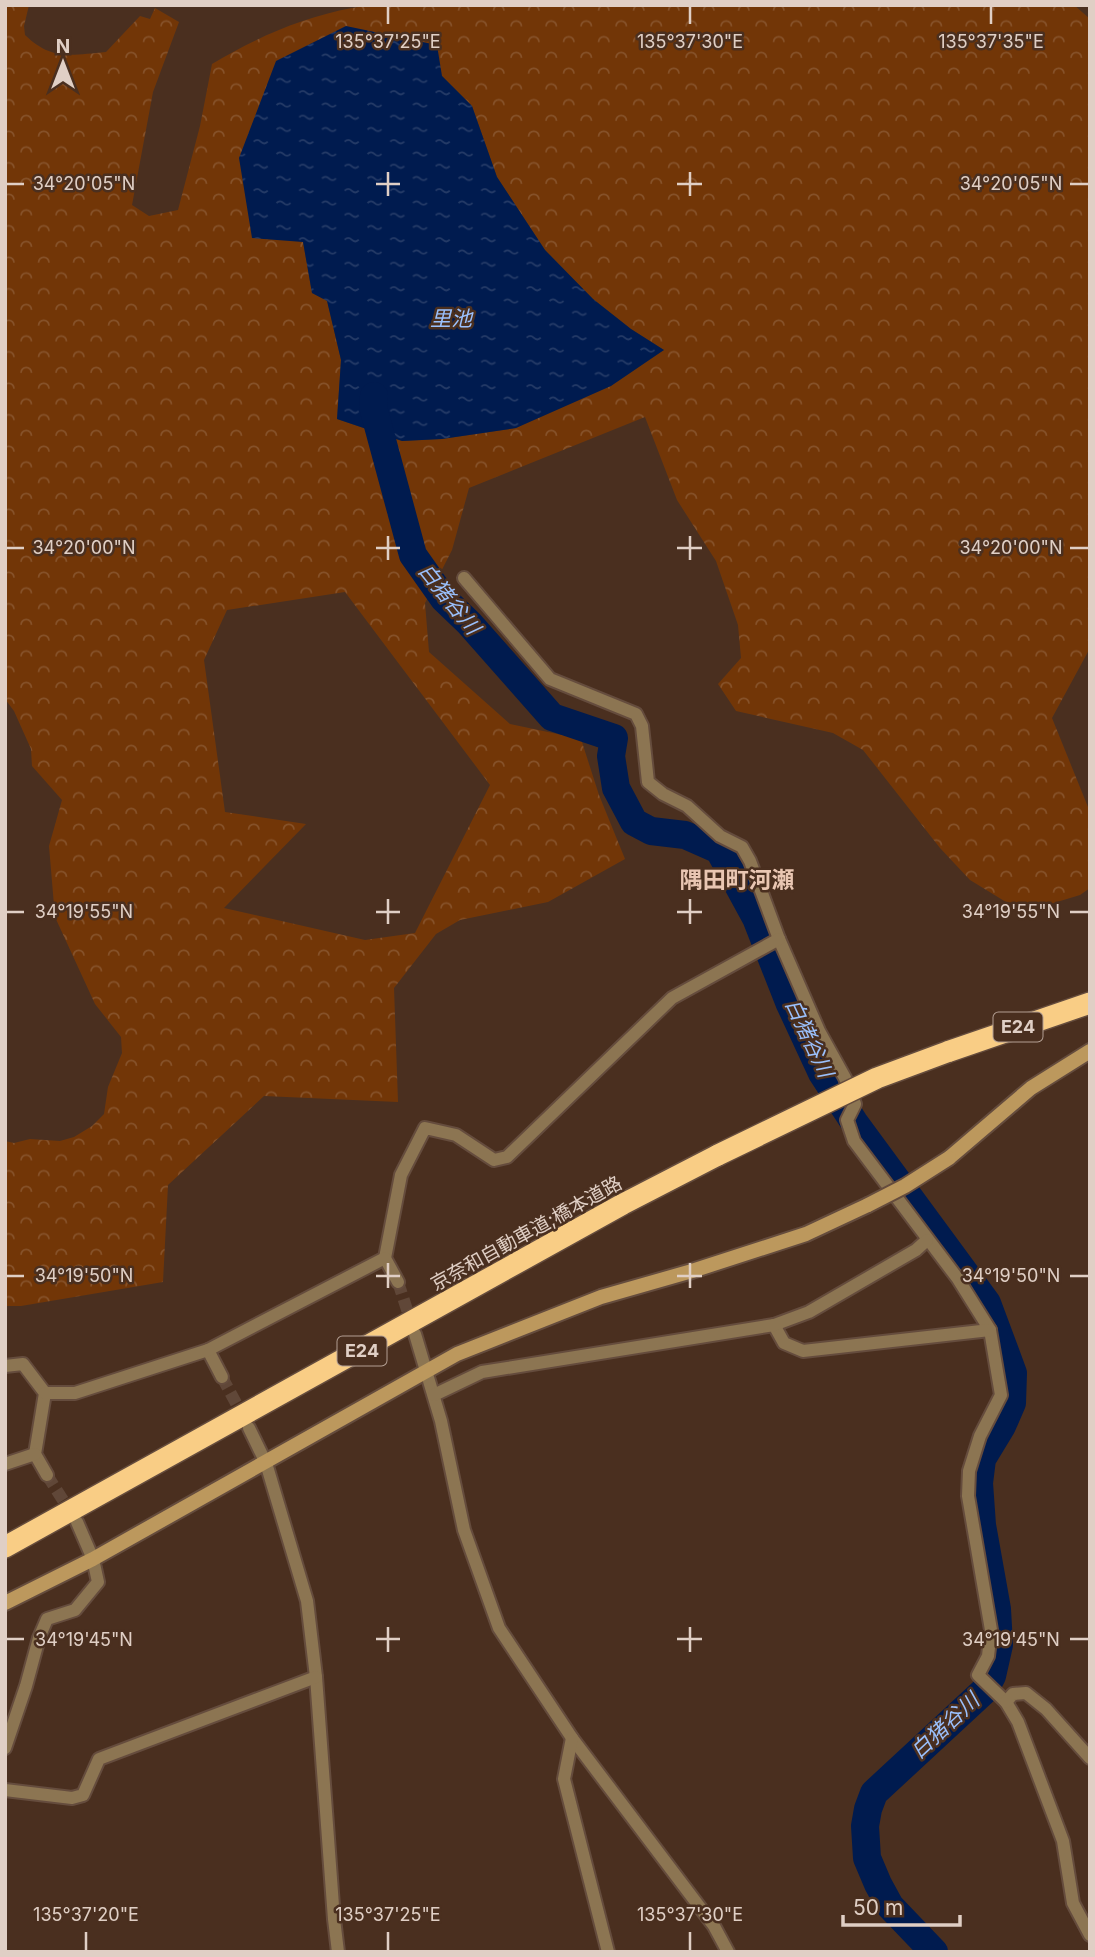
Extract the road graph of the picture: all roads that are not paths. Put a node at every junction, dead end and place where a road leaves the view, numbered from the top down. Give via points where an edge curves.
1 (464, 578) dead end
2 (779, 939) junction
3 (1090, 1003) edge
4 (1090, 1051) edge
5 (927, 1240) junction
6 (385, 1258) junction
7 (398, 1282) tunnel mouth
8 (774, 1325) junction
9 (990, 1330) junction
10 (415, 1334) tunnel mouth
11 (208, 1350) junction
12 (5, 1366) edge
13 (425, 1370) junction
14 (222, 1377) tunnel mouth
15 (46, 1393) junction
16 (435, 1395) junction
17 (249, 1428) tunnel mouth
18 (36, 1454) junction
19 (266, 1463) junction
20 (5, 1464) edge
21 (47, 1475) tunnel mouth
22 (77, 1522) tunnel mouth
23 (5, 1547) edge
24 (93, 1559) junction
25 (5, 1604) edge
26 (316, 1677) junction
27 (1006, 1702) junction
28 (572, 1738) junction
29 (5, 1748) edge
30 (1090, 1758) edge
31 (5, 1790) edge
32 (1090, 1935) edge
33 (338, 1952) edge
34 (608, 1952) edge
35 (729, 1952) edge

1 - 2 street via 550,679 636,713 642,726 648,782 742,847
2 - 5 street via 855,1104 849,1116 854,1141
2 - 6 street via 673,998 507,1157 494,1160 456,1135 425,1128 401,1175
3 - 23 highway, 京奈和自動車道;橋本道路 / E24, bridge via 877,1078 718,1155
4 - 13 street, bridge via 1031,1088 949,1158 868,1205 806,1234 601,1297
5 - 8 street via 809,1312
5 - 9 street
6 - 7 street
6 - 11 street
8 - 9 street via 784,1343 803,1351
8 - 16 street via 482,1372
9 - 27 street via 1001,1395 980,1436 969,1471 968,1496 991,1630 988,1656 978,1675
10 - 13 street
11 - 14 street
11 - 15 street via 75,1393
12 - 15 street via 23,1364
13 - 16 street
13 - 19 street
15 - 18 street
16 - 28 street via 464,1530 499,1628
17 - 19 street
18 - 20 street
18 - 21 street
19 - 24 street
19 - 26 street via 307,1601
22 - 24 street
24 - 25 street
24 - 29 street via 98,1582 89,1594 75,1610 47,1619
26 - 31 street via 99,1759 83,1795 72,1798
26 - 33 street
27 - 30 street via 1013,1694 1026,1693
27 - 32 street via 1047,1793 1063,1841 1073,1903
28 - 34 street via 564,1779
28 - 35 street

